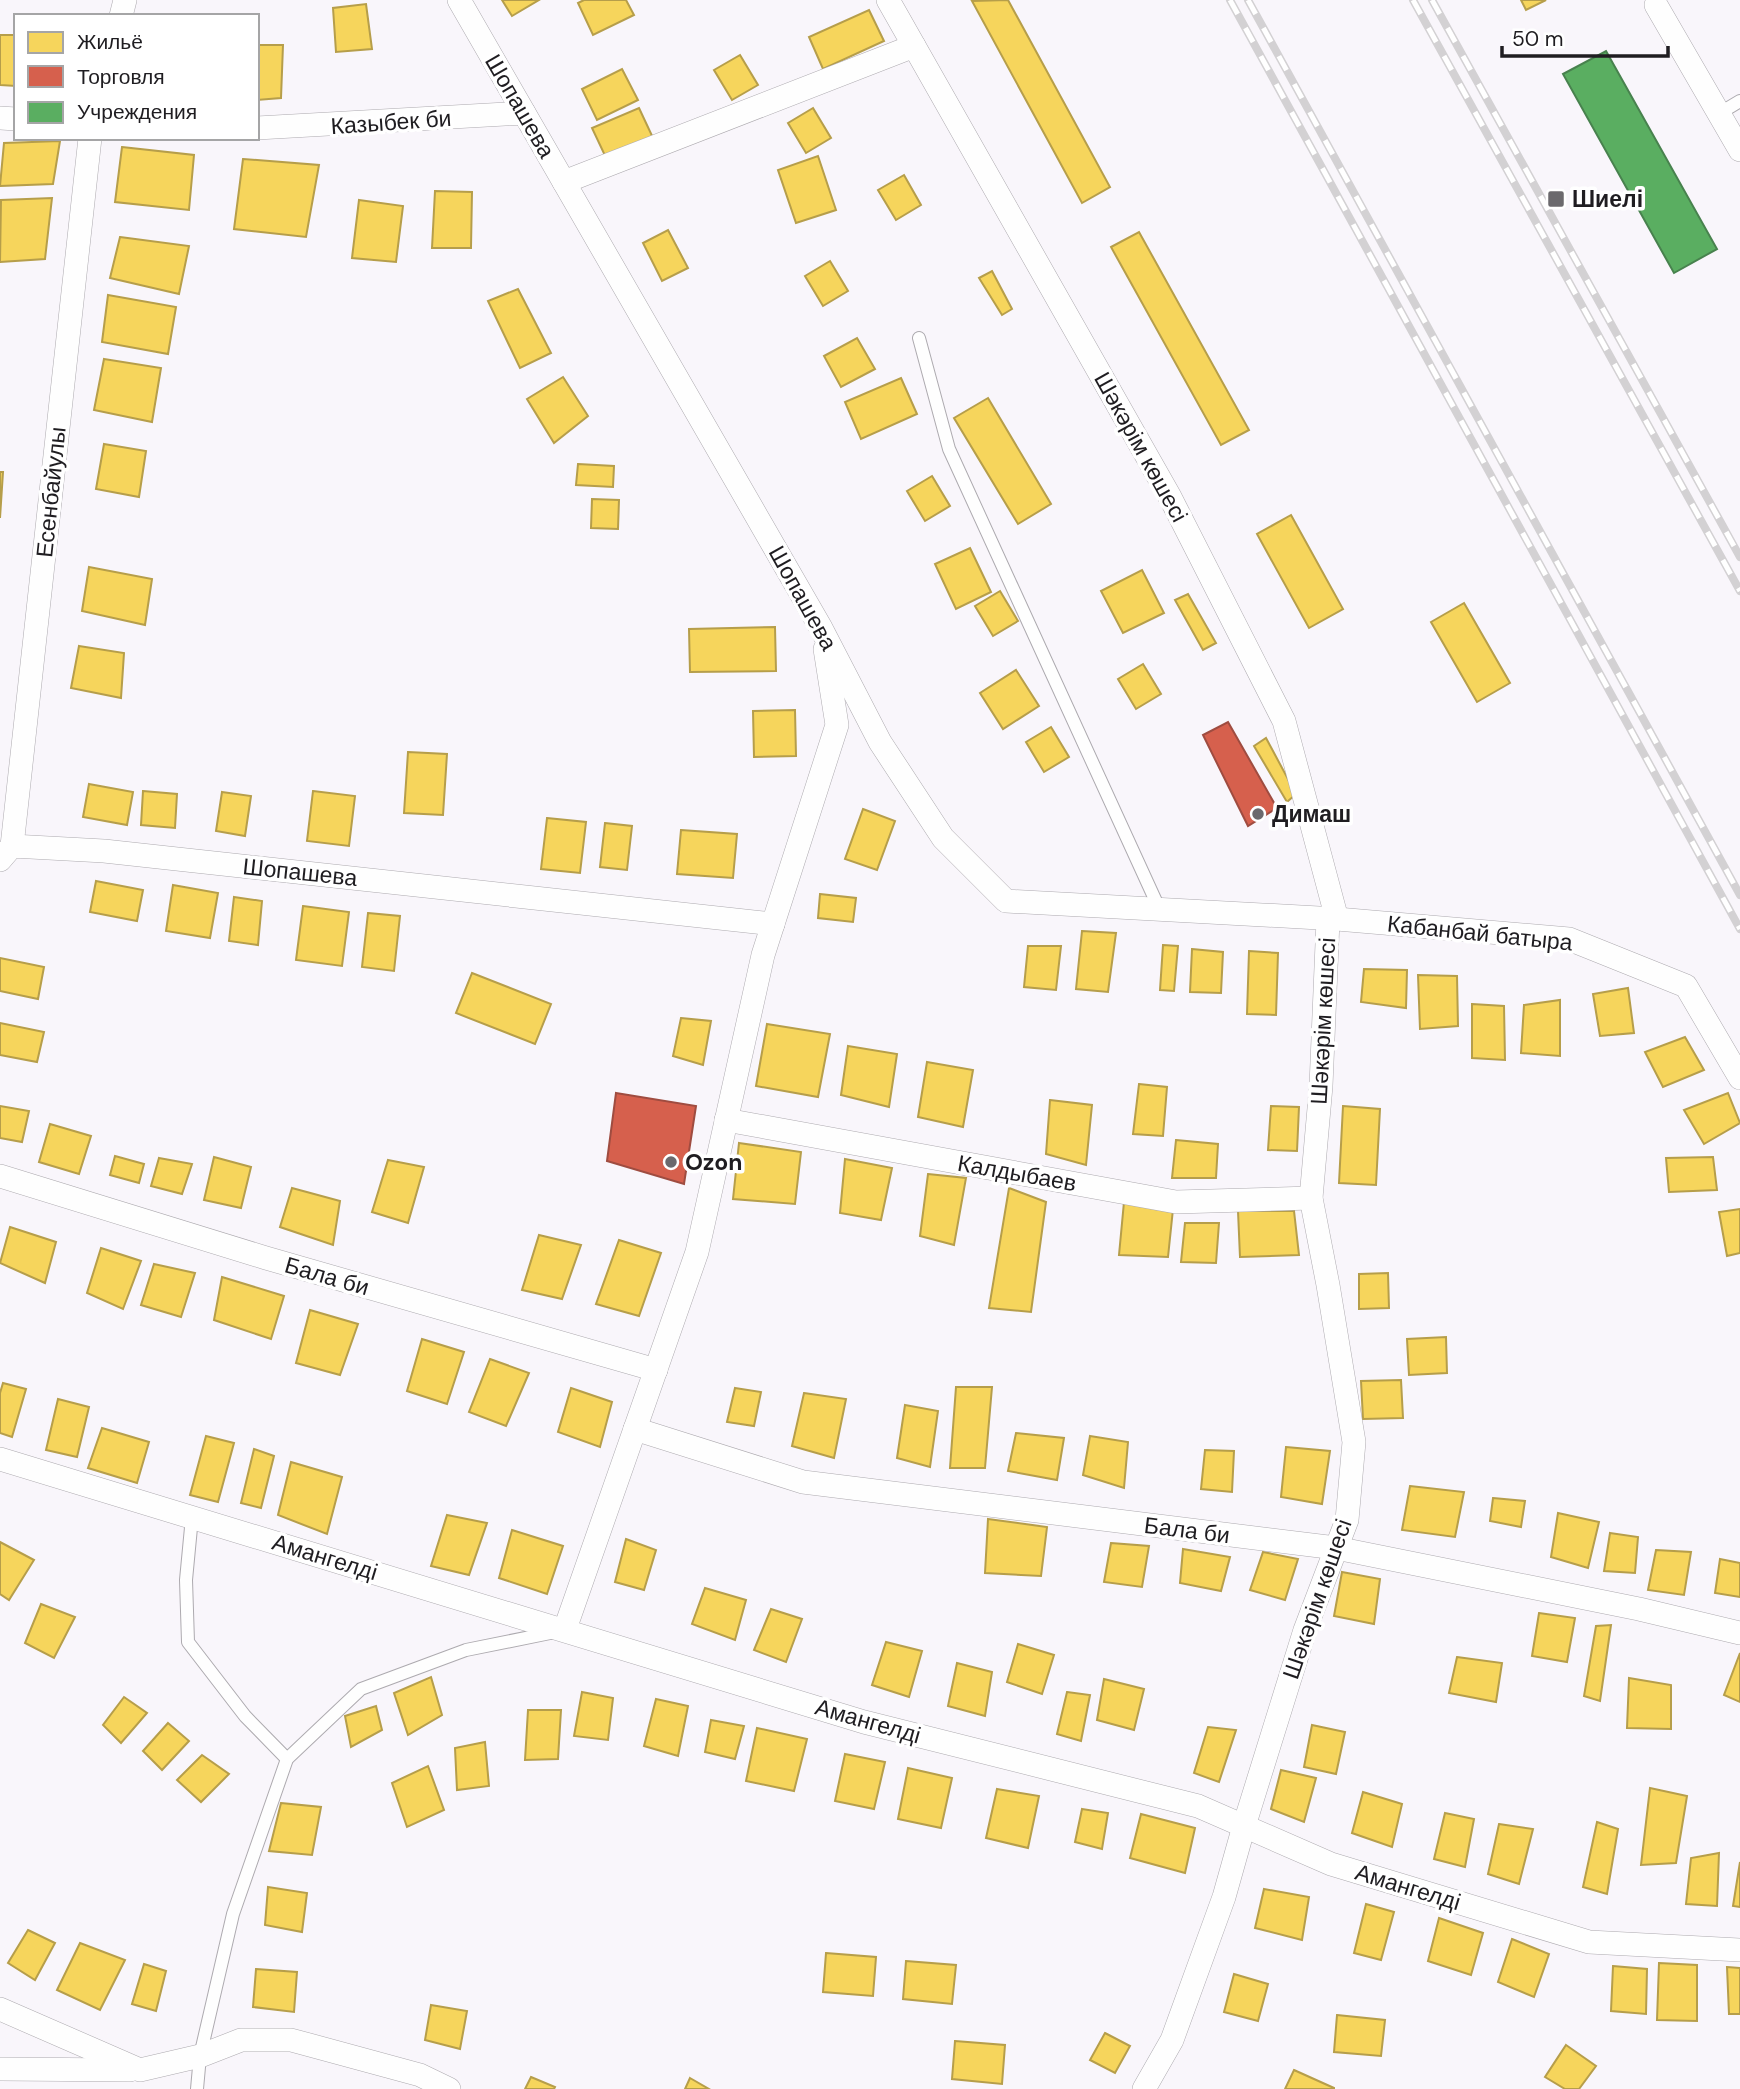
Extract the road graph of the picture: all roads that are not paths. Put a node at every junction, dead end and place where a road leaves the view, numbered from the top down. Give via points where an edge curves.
1 (459, 0) edge
2 (888, 0) edge
3 (1658, 2) edge
4 (914, 46) junction
5 (1740, 101) edge
6 (524, 113) junction
7 (1720, 113) junction
8 (259, 128) edge
9 (90, 140) edge
10 (1740, 150) edge
11 (564, 182) junction
12 (919, 338) dead end
13 (821, 628) junction
14 (6, 853) edge
15 (1159, 908) junction
16 (1333, 920) junction
17 (773, 924) junction
18 (1740, 1078) edge
19 (726, 1120) junction
20 (0, 1176) edge
21 (1311, 1198) junction
22 (656, 1370) junction
23 (635, 1429) junction
24 (0, 1459) edge
25 (191, 1517) junction
26 (1336, 1548) junction
27 (565, 1629) junction
28 (1740, 1633) edge
29 (287, 1759) junction
30 (1244, 1826) junction
31 (1740, 1950) edge
32 (0, 2009) edge
33 (200, 2056) junction
34 (0, 2069) edge
35 (140, 2070) junction
36 (197, 2089) edge
37 (449, 2089) edge
38 (1144, 2089) edge

1 - 6 street, Шопашева
2 - 4 street, Шәкәрім көшесі
3 - 7 street
4 - 11 street
4 - 16 street, Шәкәрім көшесі via 1170,497 1284,721
5 - 7 lane
6 - 8 street, Казыбек би
6 - 11 street, Шопашева
7 - 10 street
9 - 14 street, Есенбайулы
11 - 13 street, Шопашева
12 - 15 lane via 949,449
13 - 15 street, Шопашева via 880,742 943,838 1006,901
13 - 17 street via 837,725
14 - 17 street, Шопашева via 117,852
15 - 16 street, Шопашева
16 - 18 street, Кабанбай батыра via 1569,939 1686,986
16 - 21 street, Шәкәрім көшесі
17 - 19 street
19 - 21 street, Калдыбаев via 1176,1202
19 - 22 street via 697,1252
20 - 22 street, Бала би
21 - 26 street, Шәкәрім көшесі via 1354,1442 1347,1520
22 - 23 street
23 - 26 street, Бала би via 803,1482
23 - 27 street
24 - 25 street, Амангелді
25 - 27 street, Амангелді
25 - 29 lane via 188,1642 244,1716
26 - 28 street, Бала би
26 - 30 street, Шәкәрім көшесі via 1305,1630
27 - 29 lane via 466,1650 361,1689
27 - 30 street, Амангелді via 864,1722 1198,1806
29 - 33 lane via 233,1914
30 - 31 street, Амангелді via 1331,1864 1589,1941
30 - 38 street, Шәкәрім көшесі via 1224,1897 1172,2040
32 - 35 street
33 - 35 street
33 - 36 lane
33 - 37 street via 241,2040 290,2040 420,2075
34 - 35 street

